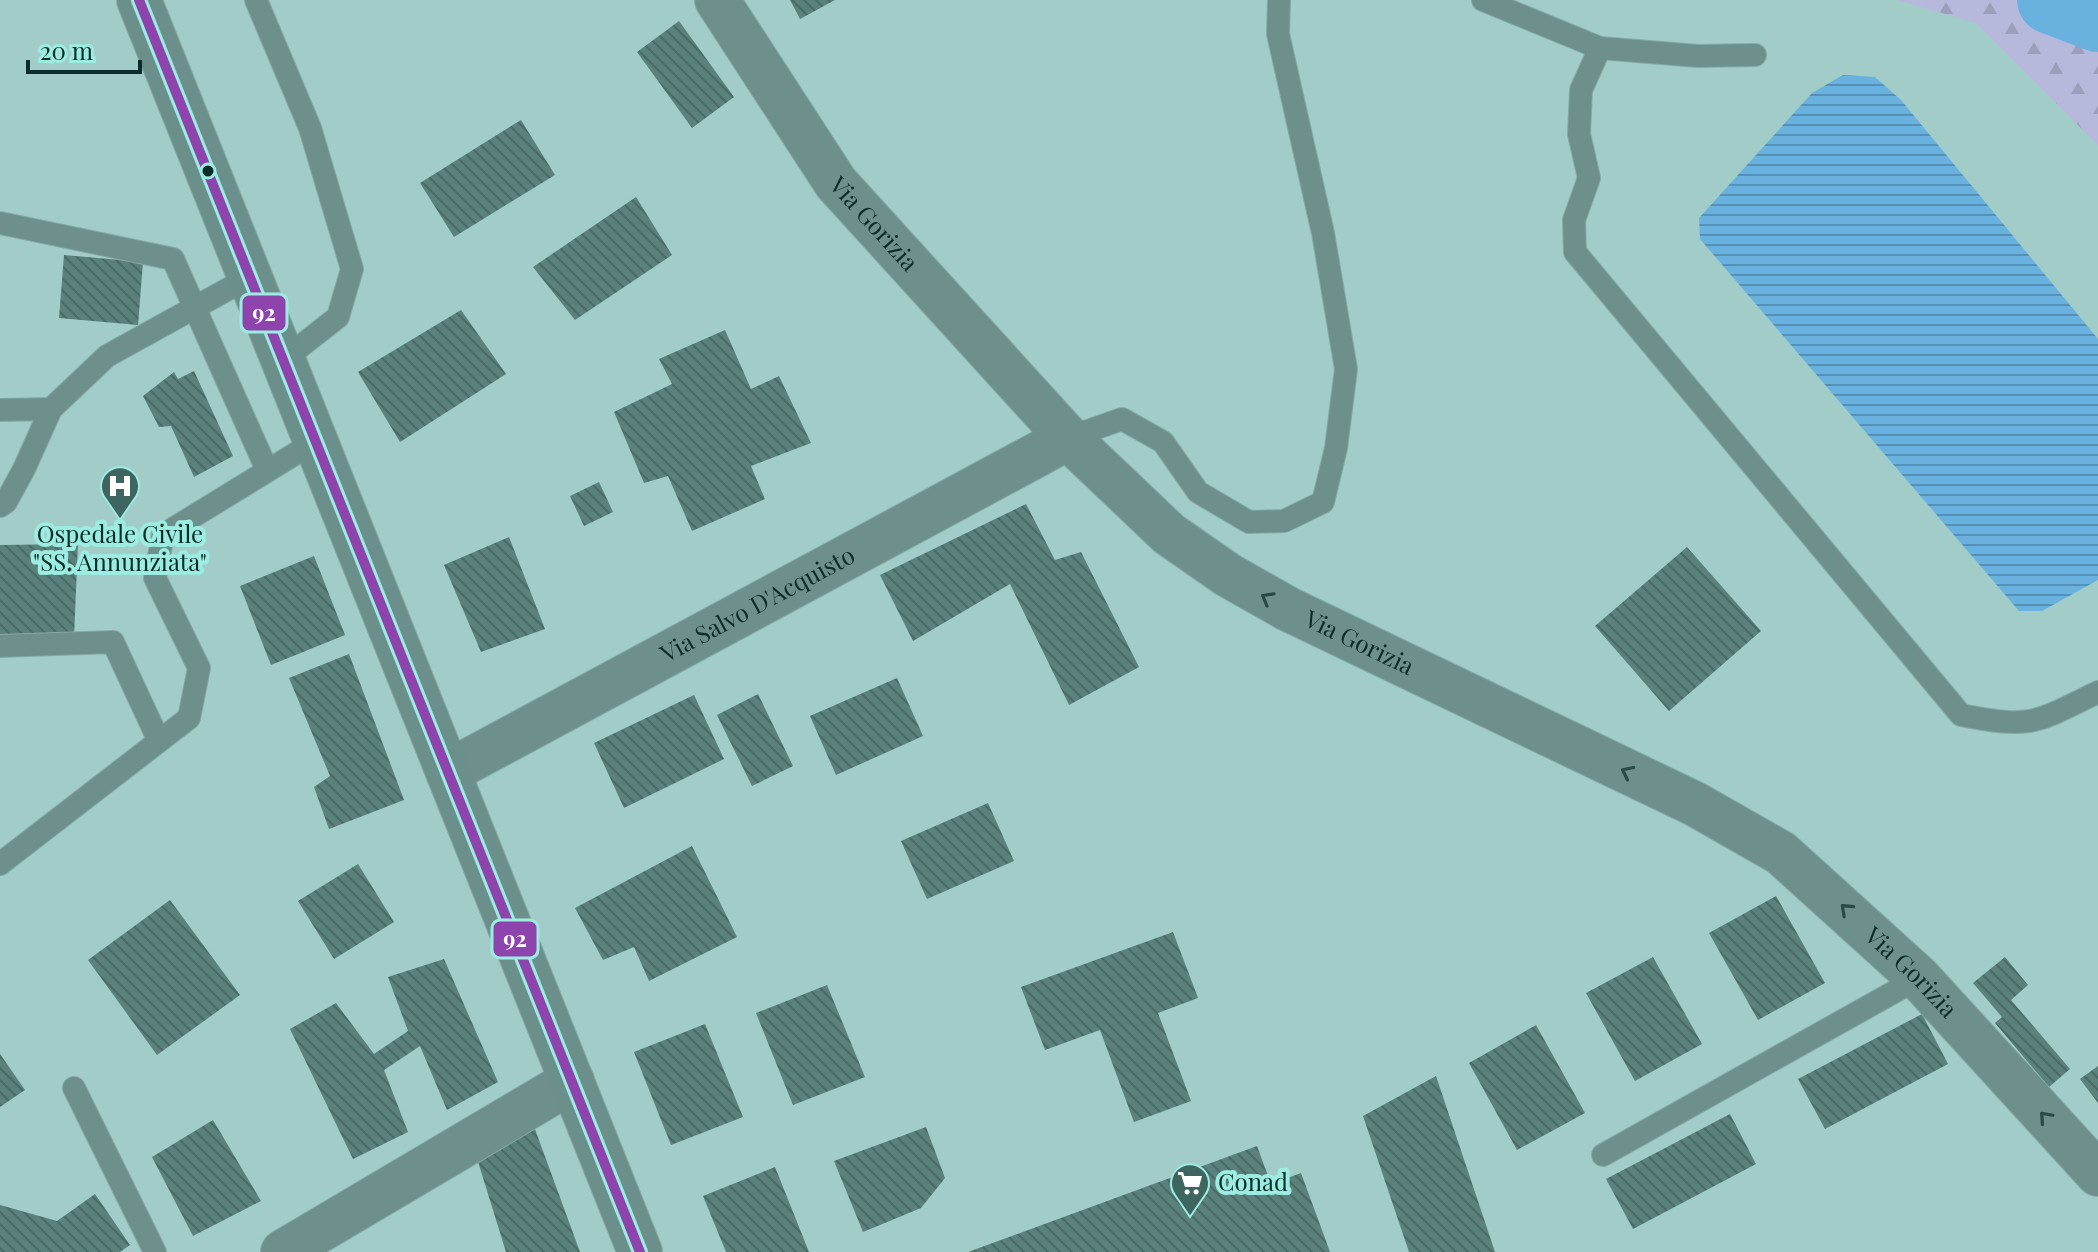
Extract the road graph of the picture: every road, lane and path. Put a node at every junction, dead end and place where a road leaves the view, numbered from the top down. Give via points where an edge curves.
1 (139, 0) edge
2 (256, 0) edge
3 (717, 0) edge
4 (1279, 0) edge
5 (1483, 0) edge
6 (1600, 48) junction
7 (1755, 55) dead end
8 (0, 223) edge
9 (250, 277) junction
10 (195, 309) junction
11 (283, 360) junction
12 (51, 409) junction
13 (0, 410) edge
14 (1068, 438) junction
15 (316, 441) junction
16 (267, 470) junction
17 (0, 506) edge
18 (0, 646) edge
19 (2098, 692) edge
20 (159, 741) junction
21 (448, 772) junction
22 (0, 864) edge
23 (1919, 978) junction
24 (572, 1081) junction
25 (74, 1088) dead end
26 (1603, 1155) dead end
27 (2098, 1174) edge
28 (635, 1250) edge
29 (155, 1252) edge
30 (283, 1252) edge

1 - 9 main road
2 - 11 lane via 310,128 352,269 338,317
3 - 14 street, Via Gorizia via 836,183
4 - 14 lane via 1278,34 1323,233 1346,369 1323,502 1284,521 1249,522 1198,492 1163,442 1122,419
5 - 6 lane
6 - 7 lane
6 - 19 lane via 1581,90 1579,134 1589,178 1574,220 1575,252 1961,715 2011,725 2041,721
8 - 10 lane via 173,259
9 - 10 lane
9 - 11 main road
10 - 12 lane via 107,356
10 - 16 lane
11 - 15 main road
12 - 13 lane
12 - 17 lane via 24,469
14 - 21 street, Via Salvo D'Acquisto
23 -> 14 street, Via Gorizia via 1816,882 1756,836 1240,582 1169,534
15 - 16 lane
15 - 21 main road
16 - 20 lane via 163,535 155,578 199,668 189,718
18 - 20 lane via 113,642
20 - 22 lane
21 - 24 main road
23 - 26 lane
27 -> 23 street, Via Gorizia
24 - 28 main road
24 - 30 street
25 - 29 lane

